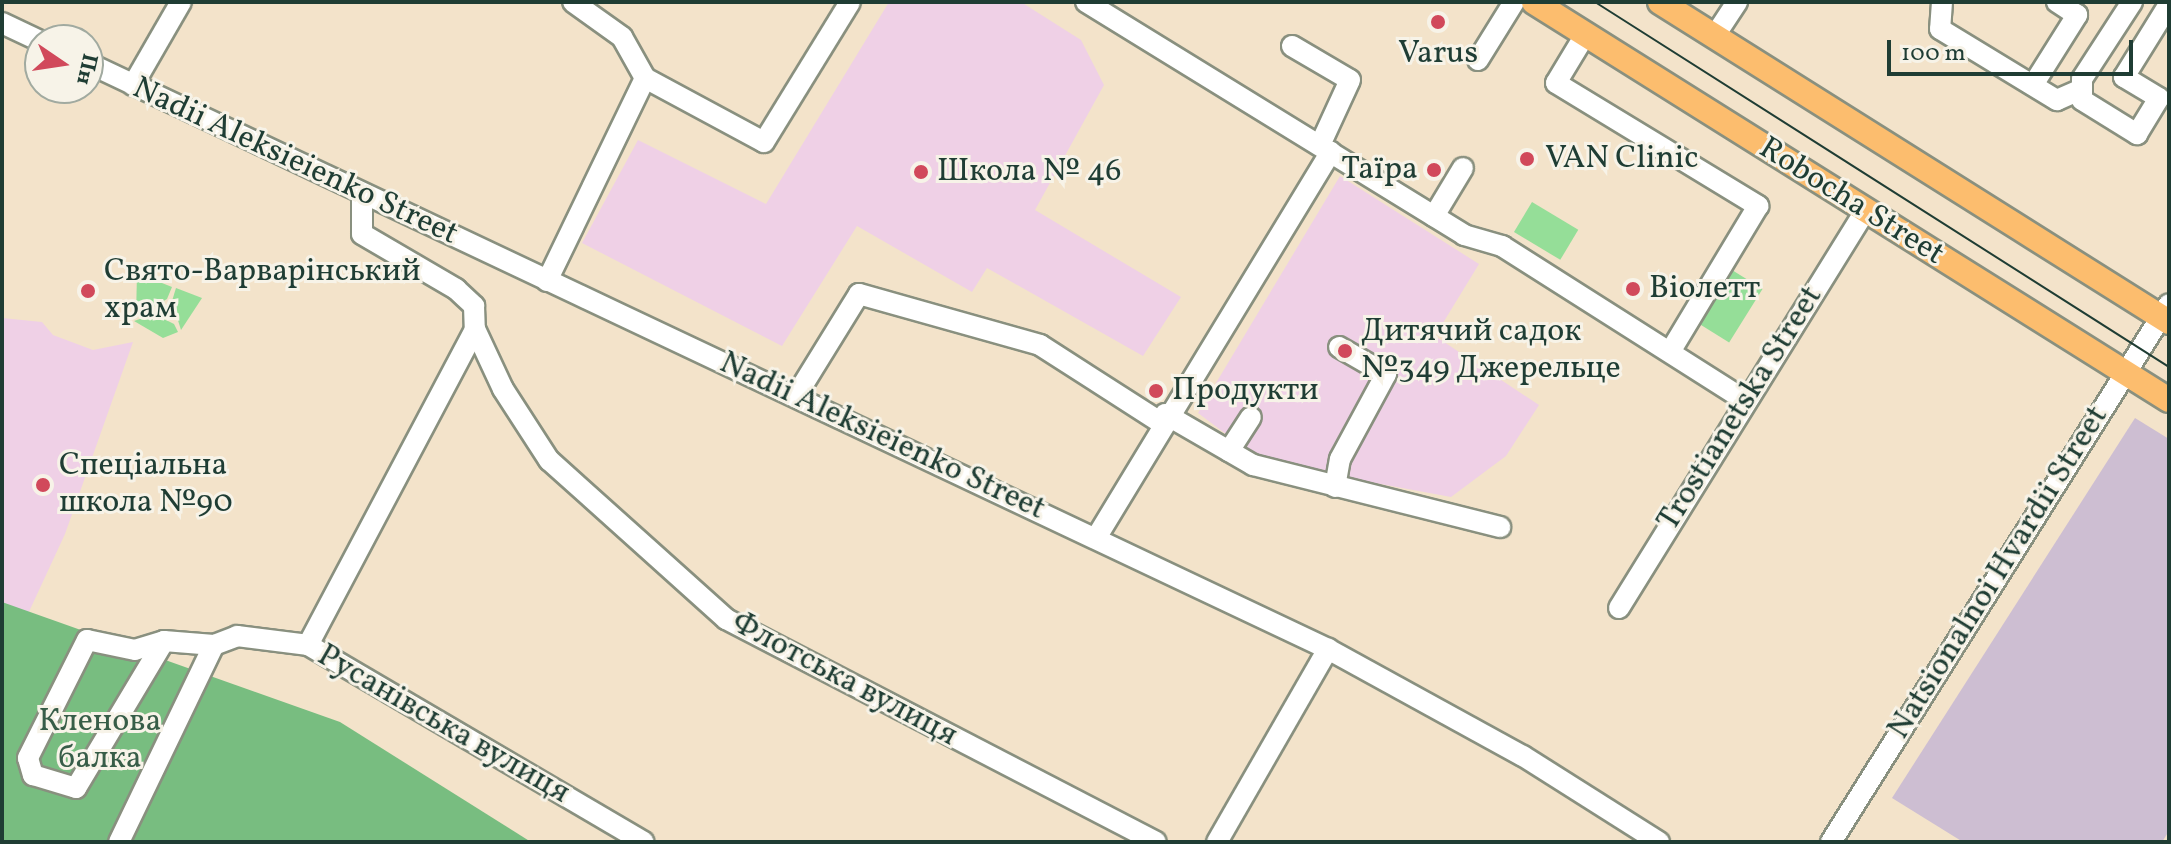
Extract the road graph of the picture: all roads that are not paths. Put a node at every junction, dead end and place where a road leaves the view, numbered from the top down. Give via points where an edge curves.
1 (181, 2) edge
2 (573, 2) edge
3 (850, 2) edge
4 (1086, 2) edge
5 (1514, 2) edge
6 (1534, 2) edge
7 (1660, 2) edge
8 (1737, 2) edge
9 (1942, 2) edge
10 (2057, 2) edge
11 (2132, 2) edge
12 (2162, 2) edge
13 (2169, 6) edge
14 (2, 23) edge
15 (24, 33) edge
16 (1585, 35) junction
17 (1714, 37) junction
18 (1292, 46) dead end
19 (1478, 60) dead end
20 (104, 71) edge
21 (645, 78) junction
22 (133, 85) junction
23 (2033, 85) junction
24 (2082, 89) junction
25 (1326, 147) junction
26 (1463, 168) dead end
27 (362, 193) junction
28 (1865, 211) junction
29 (1434, 216) junction
30 (547, 281) junction
31 (2166, 314) edge
32 (475, 329) junction
33 (1339, 347) dead end
34 (1670, 352) junction
35 (2125, 372) junction
36 (796, 396) junction
37 (1743, 399) junction
38 (2169, 400) edge
39 (1251, 417) dead end
40 (1163, 418) junction
41 (1229, 451) junction
42 (1335, 487) junction
43 (1500, 527) dead end
44 (1096, 538) junction
45 (1619, 608) dead end
46 (164, 641) junction
47 (214, 645) junction
48 (308, 645) junction
49 (1328, 649) junction
50 (119, 842) edge
51 (644, 842) edge
52 (1156, 842) edge
53 (1217, 842) edge
54 (1659, 842) edge
55 (1831, 842) edge

1 - 22 street
2 - 21 street via 622,37
3 - 21 street via 764,142
4 - 25 street
5 - 19 street
6 - 16 main road, Robocha Street
7 - 17 main road, Robocha Street
8 - 17 street
9 - 23 street via 1940,29
10 - 23 street via 2077,15
11 - 24 street
12 - 13 street
13 - 24 street via 2124,77 2159,98 2137,134 2082,100
14 - 15 street
16 - 28 main road, Robocha Street
16 - 34 street via 1556,83 1758,206
17 - 31 main road, Robocha Street
18 - 25 street via 1350,80
20 - 22 street, Nadii Aleksieienko Street
21 - 30 street
22 - 27 street, Nadii Aleksieienko Street
23 - 24 street via 2057,100
25 - 29 street
25 - 40 street
26 - 29 street
27 - 30 street, Nadii Aleksieienko Street
27 - 32 street, Флотська вулиця via 362,234 456,289 474,306
28 - 35 main road, Robocha Street
28 - 37 street, Trostianetska Street
29 - 34 street via 1502,246
30 - 36 street, Nadii Aleksieienko Street
31 - 35 street, Natsionalnoi Hvardii Street
32 - 48 street
32 - 52 street, Флотська вулиця via 545,455 726,619
33 - 42 street via 1386,374 1340,459
34 - 37 street
35 - 38 main road, Robocha Street
35 - 55 street, Natsionalnoi Hvardii Street
36 - 40 street via 859,294 1040,345
36 - 44 street, Nadii Aleksieienko Street
37 - 45 street, Trostianetska Street
39 - 41 street
40 - 41 street
40 - 44 street
41 - 42 street via 1253,465
42 - 43 street
44 - 49 street, Nadii Aleksieienko Street
46 - 46 street, Русанівська вулиця via 76,788 33,775 28,758 87,640 135,650
46 - 47 street, Русанівська вулиця
47 - 48 street, Русанівська вулиця via 237,636
47 - 50 street
48 - 51 street, Русанівська вулиця
49 - 53 street
49 - 54 street, Nadii Aleksieienko Street via 1523,756

